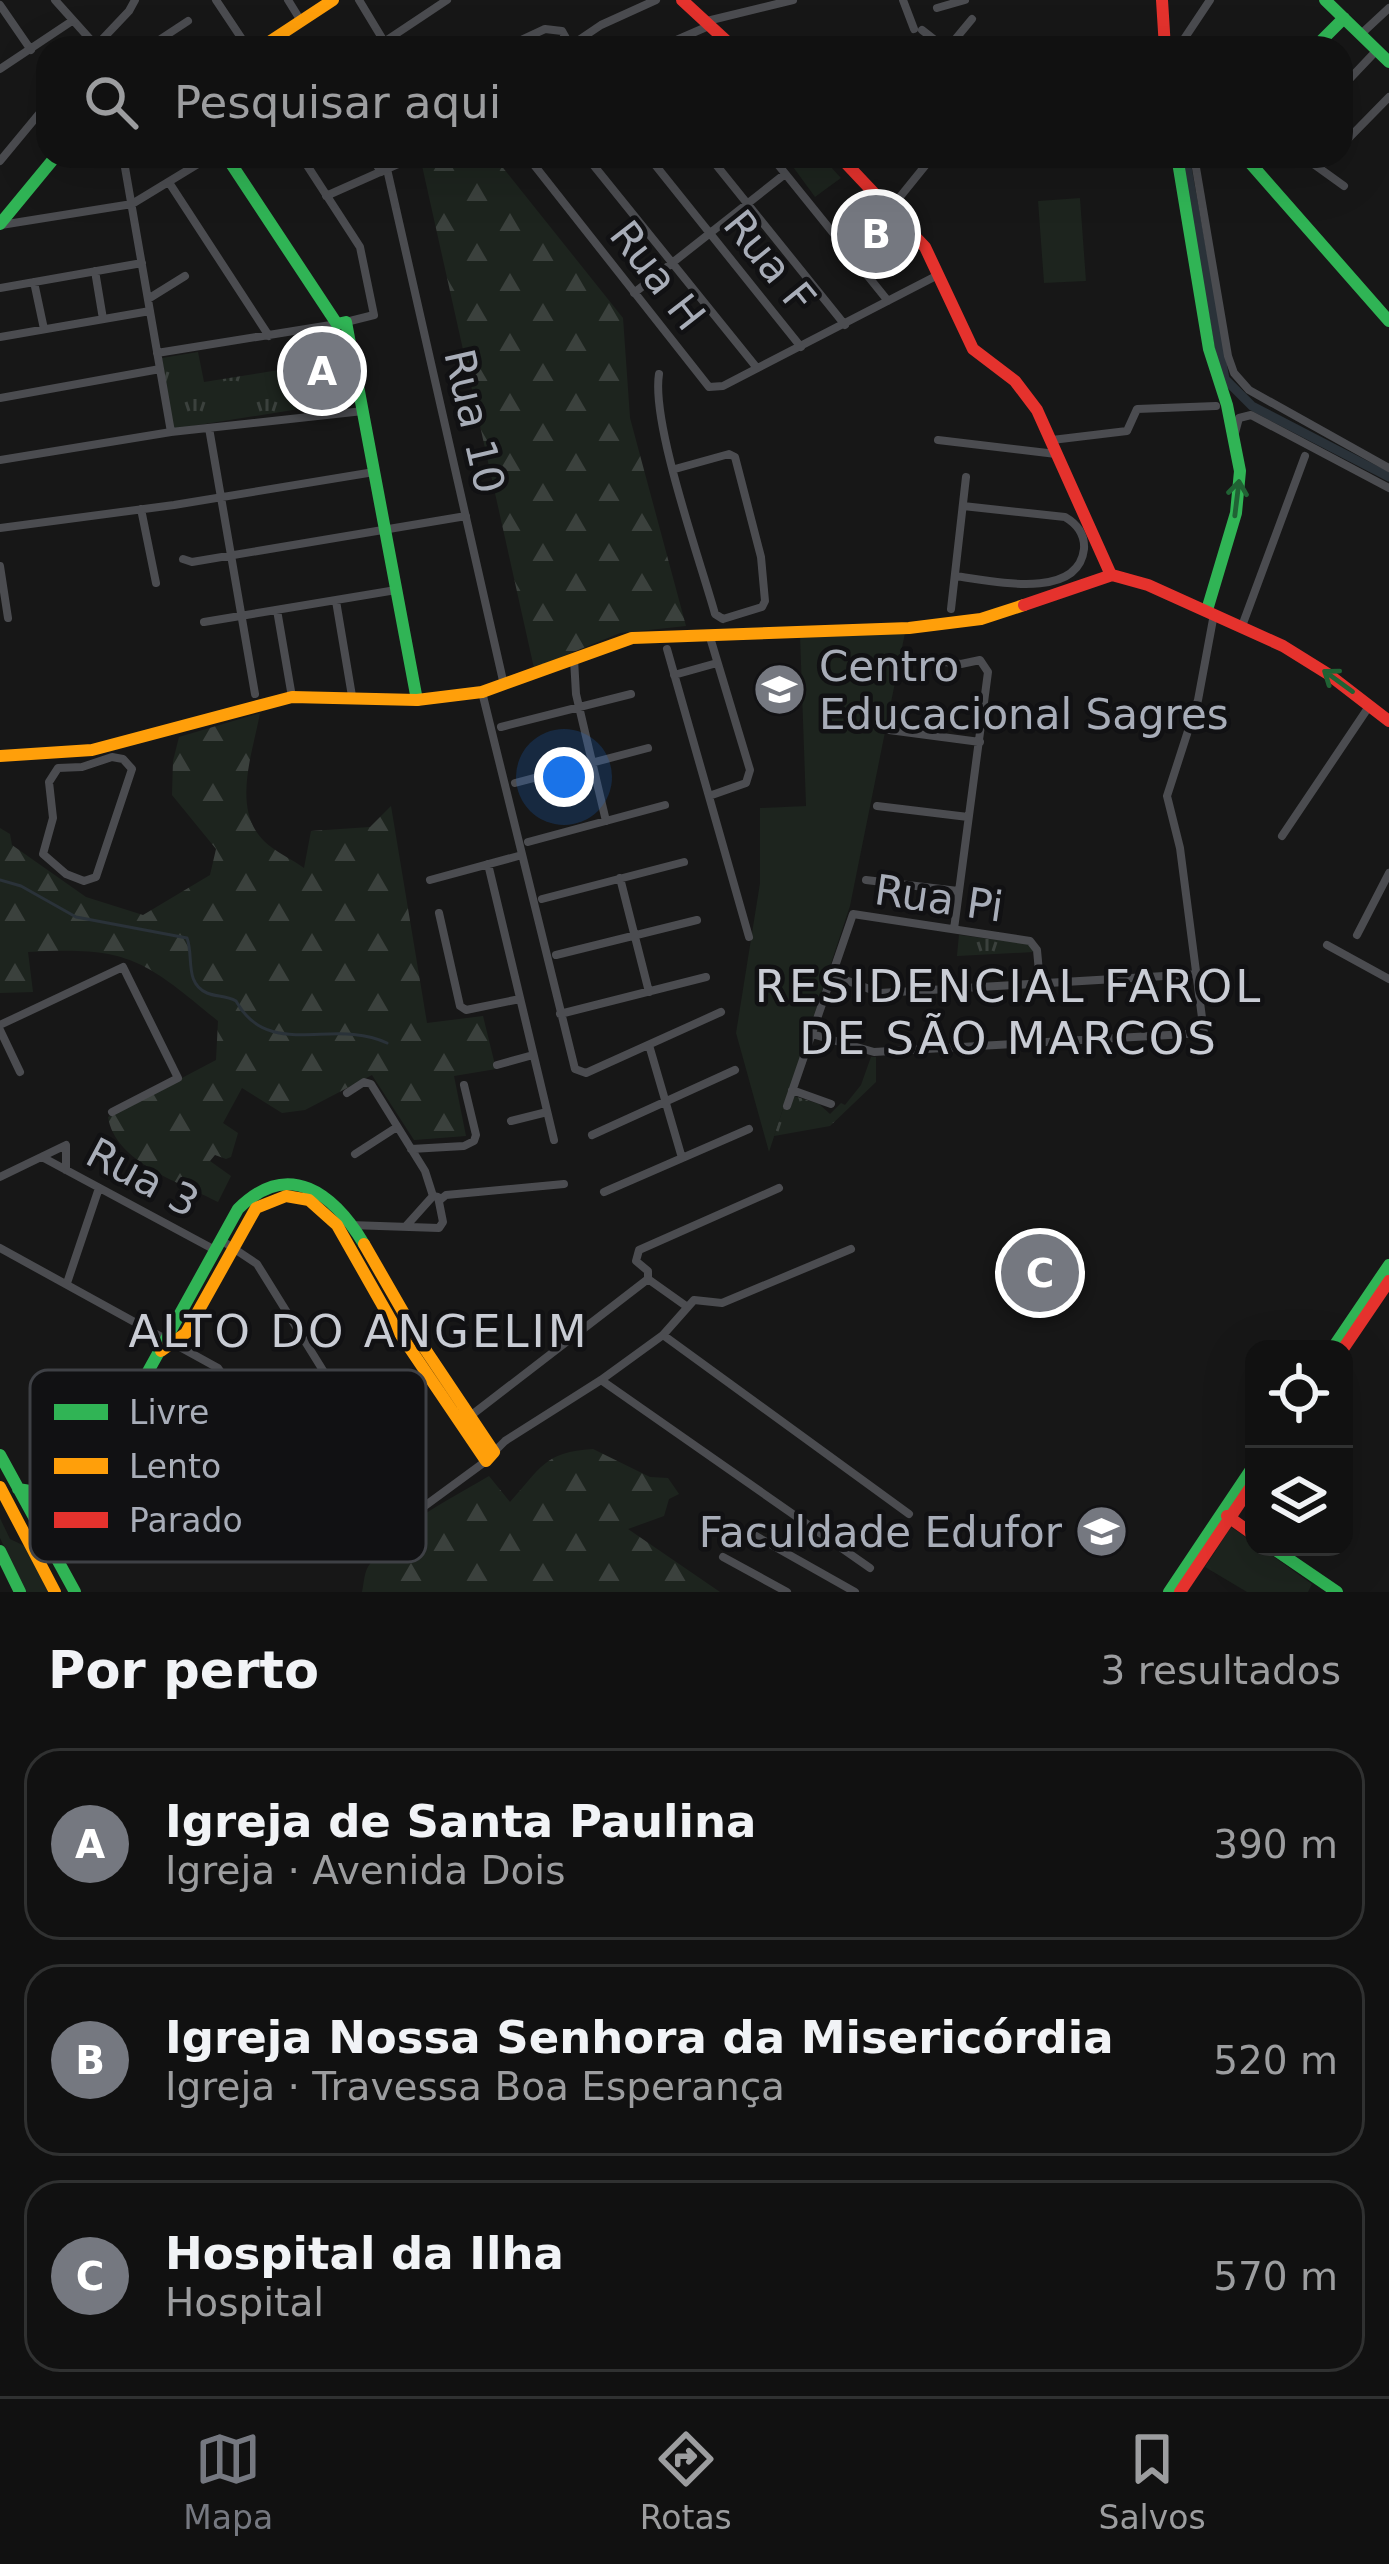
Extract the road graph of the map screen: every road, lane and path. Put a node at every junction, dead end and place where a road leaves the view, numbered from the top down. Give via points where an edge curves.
1 (55, 0) edge
2 (134, 0) edge
3 (216, 0) edge
4 (288, 0) edge
5 (333, 0) edge
6 (359, 0) edge
7 (447, 0) edge
8 (656, 0) edge
9 (682, 0) edge
10 (793, 0) edge
11 (903, 0) edge
12 (965, 0) edge
13 (1162, 0) edge
14 (1324, 0) edge
15 (1206, 3) edge
16 (0, 5) edge
17 (937, 8) dead end
18 (1389, 8) edge
19 (1343, 18) junction
20 (972, 19) dead end
21 (72, 21) junction
22 (188, 21) dead end
23 (302, 21) junction
24 (709, 23) junction
25 (1360, 34) junction
26 (51, 36) edge
27 (86, 36) edge
28 (106, 36) edge
29 (167, 36) edge
30 (240, 36) edge
31 (279, 36) edge
32 (382, 36) edge
33 (398, 36) edge
34 (532, 36) edge
35 (566, 36) edge
36 (587, 36) edge
37 (682, 36) edge
38 (722, 36) edge
39 (928, 36) edge
40 (957, 36) edge
41 (1164, 36) edge
42 (1185, 36) edge
43 (1326, 36) edge
44 (36, 46) edge
45 (31, 50) junction
46 (1377, 50) junction
47 (1389, 62) edge
48 (0, 69) edge
49 (1353, 75) edge
50 (1389, 97) edge
51 (36, 118) edge
52 (1353, 134) edge
53 (0, 161) edge
54 (46, 168) edge
55 (125, 168) edge
56 (193, 168) edge
57 (234, 168) edge
58 (308, 168) edge
59 (388, 168) edge
60 (538, 168) edge
61 (595, 168) edge
62 (657, 168) edge
63 (718, 168) edge
64 (780, 168) edge
65 (923, 168) edge
66 (1179, 168) edge
67 (1196, 168) edge
68 (1255, 168) edge
69 (1319, 168) edge
70 (851, 169) edge
71 (384, 170) junction
72 (785, 174) junction
73 (170, 184) junction
74 (1344, 186) dead end
75 (326, 196) junction
76 (131, 204) junction
77 (747, 204) junction
78 (891, 208) junction
79 (0, 225) edge
80 (709, 234) junction
81 (142, 263) junction
82 (670, 264) junction
83 (95, 271) junction
84 (939, 275) junction
85 (185, 276) dead end
86 (34, 282) junction
87 (0, 288) edge
88 (634, 293) junction
89 (148, 299) junction
90 (888, 301) junction
91 (150, 311) junction
92 (103, 319) junction
93 (1389, 321) edge
94 (341, 323) junction
95 (844, 325) junction
96 (44, 329) junction
97 (269, 336) junction
98 (0, 337) edge
99 (801, 347) junction
100 (158, 353) junction
101 (757, 368) junction
102 (160, 369) junction
103 (659, 374) dead end
104 (0, 398) edge
105 (1216, 406) dead end
106 (363, 411) junction
107 (209, 428) junction
108 (171, 432) junction
109 (1234, 435) junction
110 (938, 440) dead end
111 (1052, 440) junction
112 (1059, 454) junction
113 (1305, 456) dead end
114 (0, 460) edge
115 (1389, 468) edge
116 (675, 469) junction
117 (374, 472) junction
118 (966, 477) dead end
119 (1389, 488) edge
120 (221, 497) junction
121 (963, 506) junction
122 (141, 509) junction
123 (466, 516) junction
124 (0, 528) edge
125 (385, 530) junction
126 (231, 556) junction
127 (183, 559) dead end
128 (0, 566) edge
129 (1104, 567) junction
130 (955, 576) junction
131 (156, 583) dead end
132 (396, 590) junction
133 (336, 601) junction
134 (951, 609) dead end
135 (277, 610) junction
136 (1210, 612) junction
137 (241, 616) junction
138 (8, 618) dead end
139 (204, 622) dead end
140 (944, 624) junction
141 (724, 626) junction
142 (1241, 626) junction
143 (709, 633) junction
144 (951, 640) dead end
145 (667, 649) dead end
146 (904, 657) dead end
147 (568, 662) junction
148 (717, 663) junction
149 (674, 675) junction
150 (505, 686) junction
151 (482, 692) junction
152 (255, 694) dead end
153 (631, 694) dead end
154 (352, 696) junction
155 (292, 697) junction
156 (417, 700) junction
157 (579, 706) junction
158 (1370, 706) junction
159 (1389, 722) edge
160 (501, 727) dead end
161 (890, 730) dead end
162 (980, 742) junction
163 (648, 748) dead end
164 (0, 756) edge
165 (592, 763) junction
166 (515, 783) dead end
167 (709, 796) junction
168 (665, 805) dead end
169 (877, 806) dead end
170 (968, 818) junction
171 (606, 821) junction
172 (1282, 836) dead end
173 (528, 842) dead end
174 (42, 850) joint
175 (521, 855) junction
176 (684, 862) dead end
177 (488, 864) junction
178 (1389, 872) edge
179 (620, 878) junction
180 (430, 880) dead end
181 (866, 880) dead end
182 (958, 891) junction
183 (542, 898) dead end
184 (439, 913) dead end
185 (697, 920) dead end
186 (954, 929) junction
187 (1357, 935) dead end
188 (634, 936) junction
189 (749, 938) dead end
190 (1327, 945) dead end
191 (556, 955) dead end
192 (1198, 974) junction
193 (832, 975) junction
194 (706, 977) dead end
195 (1389, 979) edge
196 (1040, 983) junction
197 (649, 992) junction
198 (520, 999) junction
199 (722, 1012) dead end
200 (560, 1014) junction
201 (0, 1028) edge
202 (812, 1034) junction
203 (649, 1046) junction
204 (533, 1054) junction
205 (497, 1065) dead end
206 (735, 1070) dead end
207 (20, 1072) dead end
208 (464, 1085) dead end
209 (792, 1090) junction
210 (347, 1093) dead end
211 (665, 1102) junction
212 (831, 1104) dead end
213 (787, 1106) dead end
214 (112, 1112) dead end
215 (547, 1112) junction
216 (511, 1121) dead end
217 (397, 1127) junction
218 (749, 1129) dead end
219 (592, 1135) dead end
220 (554, 1140) dead end
221 (411, 1150) junction
222 (355, 1154) dead end
223 (42, 1157) junction
224 (682, 1158) junction
225 (66, 1170) junction
226 (0, 1178) edge
227 (564, 1184) dead end
228 (99, 1188) junction
229 (779, 1188) dead end
230 (604, 1192) dead end
231 (436, 1198) junction
232 (350, 1225) junction
233 (407, 1225) junction
234 (223, 1246) junction
235 (0, 1248) edge
236 (851, 1250) dead end
237 (1389, 1265) edge
238 (648, 1279) junction
239 (1389, 1281) edge
240 (67, 1283) junction
241 (686, 1306) junction
242 (396, 1317) junction
243 (663, 1335) junction
244 (172, 1340) junction
245 (1338, 1340) edge
246 (1349, 1340) edge
247 (150, 1370) edge
248 (219, 1370) edge
249 (323, 1370) edge
250 (602, 1380) junction
251 (469, 1417) junction
252 (0, 1456) edge
253 (490, 1457) junction
254 (1245, 1481) edge
255 (0, 1487) edge
256 (18, 1489) junction
257 (1245, 1493) edge
258 (30, 1494) edge
259 (426, 1504) edge
260 (30, 1512) edge
261 (909, 1514) dead end
262 (1226, 1515) junction
263 (1245, 1529) edge
264 (747, 1532) dead end
265 (30, 1543) edge
266 (0, 1551) edge
267 (1284, 1556) edge
268 (723, 1557) dead end
269 (40, 1562) edge
270 (58, 1562) edge
271 (870, 1568) dead end
272 (20, 1592) edge
273 (56, 1592) edge
274 (75, 1592) edge
275 (787, 1592) edge
276 (855, 1592) edge
277 (1169, 1592) edge
278 (1180, 1592) edge
279 (1336, 1592) edge

1 - 21 street
2 - 28 street
3 - 30 street
4 - 23 street
5 - 23 main road
6 - 32 street
7 - 33 street
8 - 36 street
9 - 24 main road
10 - 24 street
11 - 39 street
12 - 17 street
13 - 41 main road
14 - 19 main road
15 - 42 street
16 - 45 street
18 - 25 street
19 - 25 main road
19 - 43 main road
20 - 40 street
21 - 26 street
21 - 27 street
22 - 29 street
23 - 31 main road
24 - 37 street
24 - 38 main road
25 - 46 main road
34 - 35 street via 551,28
44 - 45 street
45 - 48 street
46 - 47 main road
46 - 49 street
50 - 52 street
51 - 53 street
54 - 79 main road
55 - 76 street
56 - 73 street
57 - 94 main road
58 - 75 street
59 - 71 street
60 - 88 street, Rua H
61 - 82 street
62 - 80 street, Rua F
63 - 77 street
64 - 72 street
65 - 78 street
66 - 109 main road via 1209,349
67 - 115 street via 1234,373 1254,394
68 - 93 main road
69 - 74 street
70 - 78 main road
71 - 75 street
71 - 123 street, Rua 10
72 - 77 street
72 - 90 street
73 - 76 street
73 - 97 street
75 - 94 street via 360,247 374,312
76 - 79 street
76 - 81 street
77 - 80 street
77 - 95 street
78 - 84 main road
80 - 82 street
80 - 99 street, Rua F
81 - 83 street
81 - 89 street
82 - 88 street
82 - 101 street
83 - 86 street
83 - 92 street
84 - 90 street
84 - 111 main road via 966,340 1026,394
85 - 89 street
86 - 87 street
86 - 96 street
88 - 101 street, Rua H via 714,388
89 - 91 street
90 - 95 street
91 - 92 street
91 - 100 street
92 - 96 street
94 - 97 street
94 - 106 main road
95 - 99 street
96 - 98 street
97 - 100 street
99 - 101 street
100 - 102 street
102 - 104 street
102 - 108 street
103 - 116 street
105 - 111 street via 1138,409 1127,430
106 - 107 street
106 - 117 main road
107 - 108 street
107 - 120 street
108 - 114 street
109 - 119 street via 1240,418 1251,415
136 -> 109 main road via 1239,500
110 - 112 street
111 - 112 main road
112 - 129 main road
113 - 142 street
116 - 141 street
116 - 141 street via 735,457 765,602
117 - 120 street
117 - 125 main road
118 - 121 street
120 - 122 street
120 - 126 street
121 - 130 street
121 - 130 street via 1065,518 1084,544 1067,573 1036,586
122 - 124 street via 68,525
122 - 131 street
123 - 125 street
123 - 150 street, Rua 10
125 - 126 street
125 - 132 main road
126 - 127 street
126 - 137 street
128 - 138 street
129 - 136 main road
129 - 140 main road via 1000,614
130 - 134 street
132 - 133 street
132 - 156 main road
133 - 135 street
133 - 154 street
135 - 137 street
135 - 155 street
136 - 142 main road
136 - 192 street via 1198,700 1168,788
137 - 139 street
137 - 152 street
140 - 141 main road
140 - 144 street
141 - 143 main road
158 -> 142 main road
143 - 147 main road via 632,638
143 - 148 street
145 - 149 street
146 - 162 street via 980,660 988,680
147 - 150 main road
147 - 157 street
148 - 149 street
148 - 167 street via 750,777
149 - 167 street
150 - 151 main road
151 - 156 main road
151 - 175 street
153 - 157 street
154 - 155 main road
154 - 156 main road
155 - 164 main road via 92,754
157 - 160 street
157 - 165 street
158 - 159 main road
158 - 172 street
161 - 162 street
162 - 170 street
163 - 165 street
165 - 166 street
165 - 171 street
167 - 189 street
168 - 171 street
169 - 170 street
170 - 182 street
171 - 173 street
174 - 174 street via 53,818 52,772 112,757 130,763 96,877 66,874
175 - 177 street
175 - 200 street
176 - 179 street
177 - 180 street
177 - 198 street
178 - 187 street
179 - 183 street
179 - 188 street
181 - 182 street
182 - 186 street
184 - 198 street via 460,1006
185 - 188 street
186 - 193 street, Rua Pi via 856,913
186 - 196 street, Rua Pi via 1033,943
188 - 191 street
188 - 197 street
190 - 195 street
192 - 196 street
192 - 202 street via 1204,1033 889,1052
193 - 196 street via 880,993
193 - 202 street, Rua Pi
194 - 197 street
197 - 200 street
198 - 204 street
199 - 203 street
200 - 203 street via 580,1072
201 - 207 street
201 - 214 street via 123,967 178,1078
202 - 209 street, Rua Pi
203 - 211 street
204 - 205 street
204 - 215 street
206 - 211 street
208 - 221 street via 474,1141
209 - 212 street
209 - 213 street, Rua Pi
210 - 217 street via 371,1084
211 - 219 street
211 - 224 street
215 - 216 street
215 - 220 street
217 - 221 street
217 - 222 street
218 - 224 street
221 - 231 street
223 - 225 street, Rua 3
223 - 225 street via 67,1145
223 - 226 street
224 - 230 street
225 - 228 street, Rua 3
227 - 231 street
228 - 234 street, Rua 3
228 - 240 street
229 - 238 street via 639,1250 636,1261
231 - 233 street
231 - 233 street via 442,1227
232 - 233 street
232 - 234 main road via 319,1191 286,1185 243,1202
232 - 242 main road
234 - 242 main road via 261,1204 296,1196 326,1213
234 - 244 main road
234 - 249 street, Rua 3 via 257,1264
235 - 240 street
236 - 241 street via 722,1303
237 - 245 main road
238 - 241 street
238 - 251 street
239 - 246 main road
240 - 244 street
241 - 243 street
242 - 251 main road
242 - 253 main road
243 - 250 street
243 - 261 street
244 - 247 main road
244 - 248 street
250 - 253 street
250 - 271 street
251 - 253 main road
252 - 256 main road
253 - 259 street
254 - 262 main road
255 - 265 main road
256 - 258 main road
256 - 260 main road
257 - 262 main road
262 - 263 main road
262 - 277 main road
262 - 278 main road
264 - 276 street
266 - 272 main road
267 - 279 main road
268 - 275 street
269 - 273 main road
270 - 274 main road

